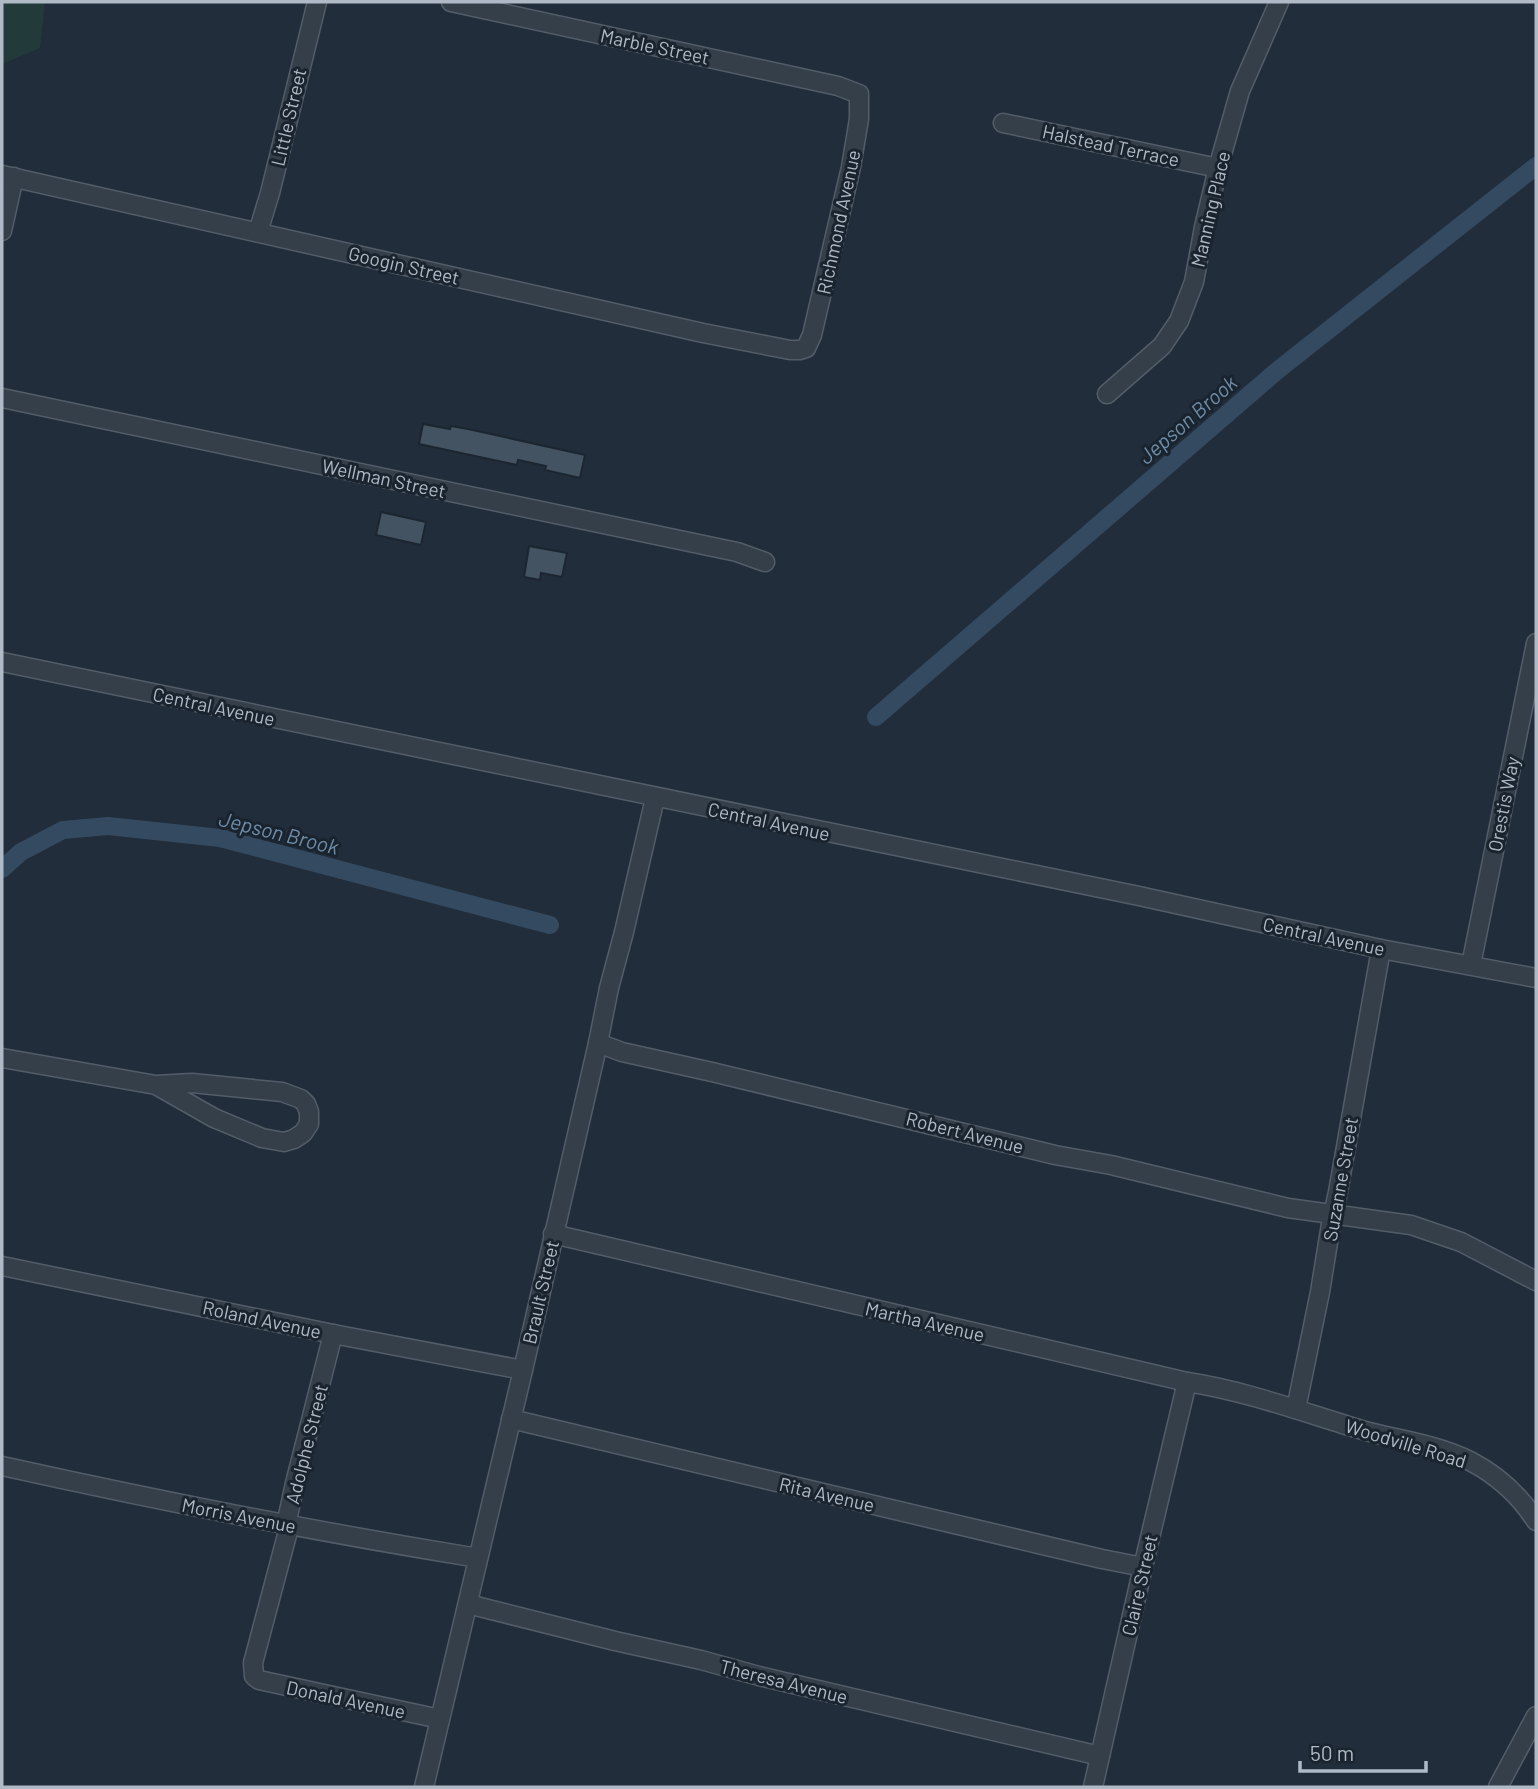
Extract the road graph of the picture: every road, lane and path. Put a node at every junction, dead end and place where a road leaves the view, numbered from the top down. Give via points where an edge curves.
1 (317, 2) edge
2 (451, 2) edge
3 (1279, 2) edge
4 (859, 94) joint
5 (1003, 123) dead end
6 (1218, 168) junction
7 (8, 176) edge
8 (2, 230) edge
9 (258, 232) junction
10 (806, 348) joint
11 (1107, 394) dead end
12 (2, 398) edge
13 (765, 562) dead end
14 (1536, 643) edge
15 (2, 662) edge
16 (655, 797) junction
17 (1381, 948) junction
18 (1471, 965) junction
19 (1536, 978) edge
20 (598, 1043) junction
21 (2, 1058) edge
22 (156, 1085) junction
23 (1333, 1213) junction
24 (553, 1234) junction
25 (2, 1266) edge
26 (1536, 1281) edge
27 (333, 1334) junction
28 (523, 1370) junction
29 (1187, 1382) junction
30 (1296, 1409) junction
31 (511, 1419) junction
32 (2, 1466) edge
33 (1536, 1521) edge
34 (286, 1525) junction
35 (478, 1558) junction
36 (1143, 1567) junction
37 (468, 1604) junction
38 (254, 1676) joint
39 (1536, 1716) edge
40 (440, 1719) junction
41 (1100, 1756) junction
42 (424, 1787) edge
43 (1093, 1787) edge
44 (1498, 1787) edge

1 - 9 street, Little Street
2 - 4 street, Marble Street
3 - 6 street, Manning Place via 1240,91
4 - 10 street, Richmond Avenue via 851,167 813,335
5 - 6 street, Halstead Terrace
6 - 11 street, Manning Place via 1194,282 1179,321 1162,346
7 - 8 street
7 - 9 street, Googin Street
9 - 10 street, Googin Street via 703,333 790,350
12 - 13 street, Wellman Street via 724,549
14 - 18 street, Orestis Way
15 - 16 street, Central Avenue
16 - 17 street, Central Avenue
16 - 20 street, Brault Street
17 - 18 street, Central Avenue
17 - 23 street, Suzanne Street
18 - 19 street, Central Avenue
20 - 23 street, Robert Avenue via 1055,1155 1288,1208
20 - 24 street, Brault Street
21 - 22 street
22 - 22 street via 214,1118 262,1138 284,1142 303,1133 309,1124 306,1104 282,1092 192,1083
23 - 26 street, Robert Avenue via 1411,1225 1461,1242
23 - 30 street, Suzanne Street
24 - 28 street, Brault Street
24 - 29 street, Martha Avenue
25 - 27 street, Roland Avenue
27 - 28 street, Roland Avenue
27 - 34 street, Adolphe Street
28 - 31 street, Brault Street
29 - 30 street, Martha Avenue
29 - 36 street, Claire Street
30 - 33 street, Woodville Road via 1471,1462 1512,1492
31 - 35 street, Brault Street
31 - 36 street, Rita Avenue
32 - 34 street, Morris Avenue
34 - 35 street, Morris Avenue
34 - 38 street, Adolphe Street via 253,1663
35 - 37 street, Brault Street
36 - 41 street, Claire Street
37 - 40 street, Brault Street
37 - 41 street, Theresa Avenue
38 - 40 street, Donald Avenue
39 - 44 street
40 - 42 street, Brault Street
41 - 43 street, Claire Street

